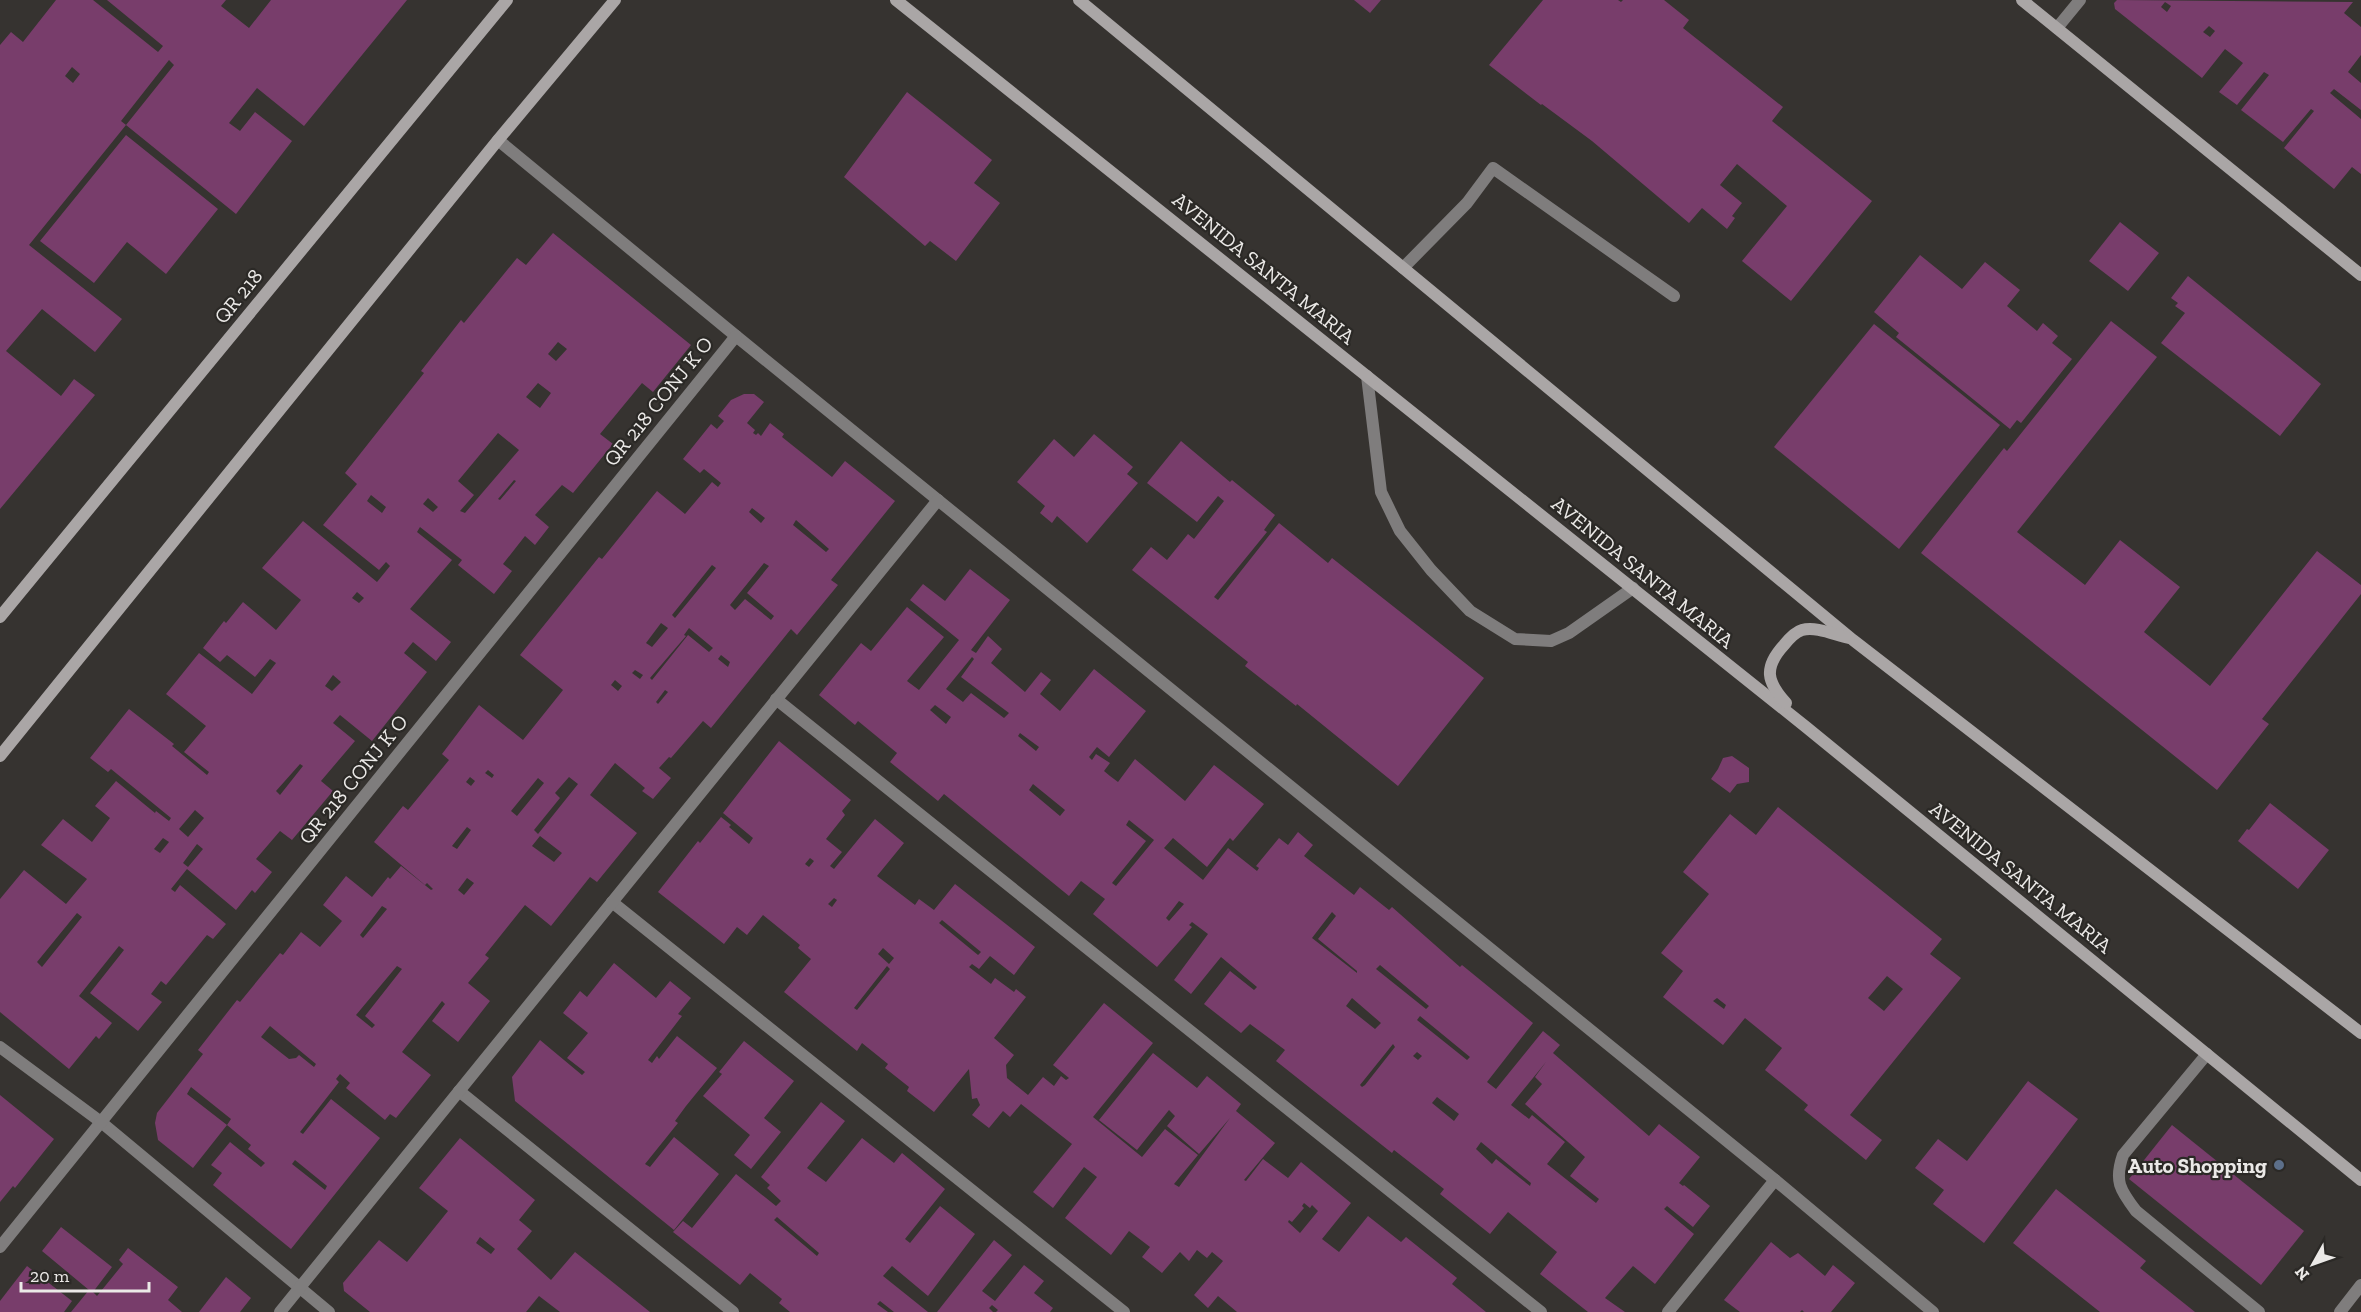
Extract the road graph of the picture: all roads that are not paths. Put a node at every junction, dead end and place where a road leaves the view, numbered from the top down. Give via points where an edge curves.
1 (507, 0) edge
2 (615, 0) edge
3 (896, 0) edge
4 (1079, 0) edge
5 (2022, 0) edge
6 (2080, 0) edge
7 (2056, 28) junction
8 (498, 140) junction
9 (1403, 268) junction
10 (2361, 275) edge
11 (1674, 296) dead end
12 (736, 336) junction
13 (1367, 376) junction
14 (938, 500) junction
15 (1633, 588) junction
16 (0, 617) edge
17 (1853, 640) junction
18 (776, 699) junction
19 (1806, 727) junction
20 (0, 756) edge
21 (612, 902) junction
22 (2361, 1033) edge
23 (0, 1047) edge
24 (2207, 1054) junction
25 (459, 1091) junction
26 (101, 1122) junction
27 (1775, 1180) junction
28 (2361, 1180) edge
29 (0, 1247) edge
30 (2361, 1285) edge
31 (299, 1288) junction
32 (280, 1312) edge
33 (328, 1312) edge
34 (733, 1312) edge
35 (1124, 1312) edge
36 (1541, 1312) edge
37 (1668, 1312) edge
38 (1934, 1312) edge
39 (2259, 1312) edge
40 (2340, 1312) edge

1 - 16 main road, QR 218
2 - 8 main road
3 - 13 main road, AVENIDA SANTA MARIA
4 - 9 main road
5 - 7 main road
6 - 7 street
7 - 10 main road
8 - 12 street
8 - 20 main road
9 - 11 street via 1467,203 1493,168
9 - 17 main road
12 - 14 street
12 - 26 street, QR 218 CONJ K O
13 - 15 main road, AVENIDA SANTA MARIA
13 - 15 street via 1381,492 1400,531 1470,610 1515,639 1551,641 1569,633
14 - 18 street
14 - 27 street
15 - 19 main road, AVENIDA SANTA MARIA
17 - 19 main road via 1802,630 1779,651 1769,676 1773,688
17 - 22 main road
18 - 21 street
18 - 36 street
19 - 24 main road, AVENIDA SANTA MARIA
21 - 25 street
21 - 35 street
23 - 26 street
24 - 28 main road, AVENIDA SANTA MARIA
24 - 39 street via 2123,1155 2117,1173 2122,1193 2136,1212
25 - 31 street
25 - 34 street
26 - 29 street, QR 218 CONJ K O
26 - 31 street
27 - 37 street
27 - 38 street
30 - 40 street
31 - 32 street
31 - 33 street

